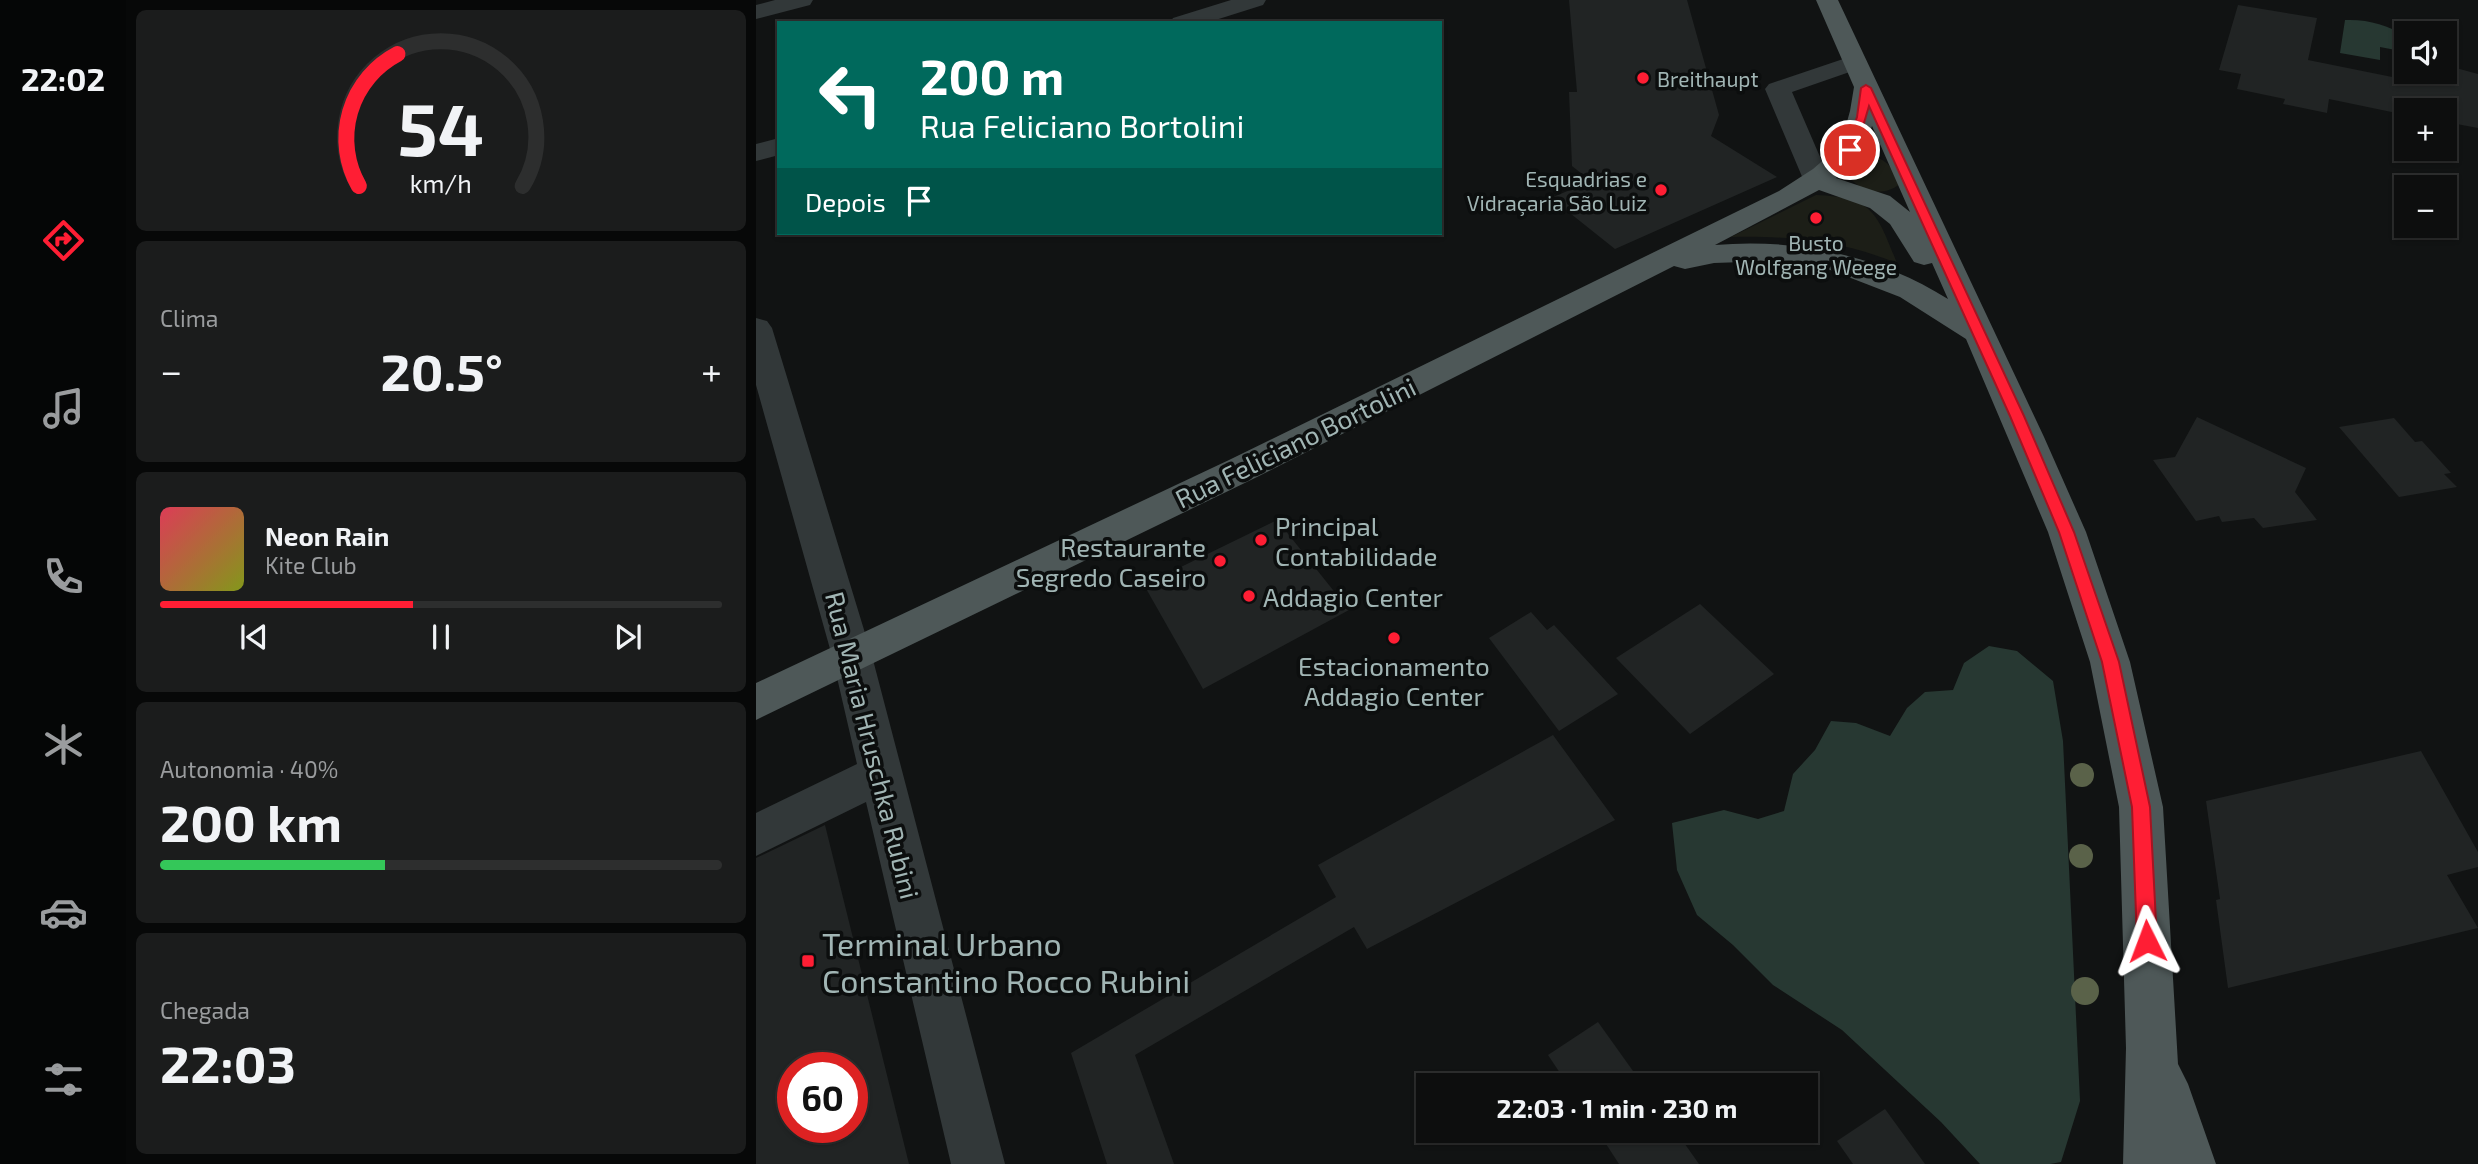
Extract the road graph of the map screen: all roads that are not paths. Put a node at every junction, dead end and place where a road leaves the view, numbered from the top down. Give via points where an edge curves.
1 (803, 0) edge
2 (1255, 0) edge
3 (1827, 0) edge
4 (756, 12) edge
5 (1187, 21) edge
6 (1855, 62) junction
7 (1866, 88) junction
8 (777, 147) edge
9 (756, 153) edge
10 (1816, 180) junction
11 (1643, 271) junction
12 (1973, 320) junction
13 (756, 328) edge
14 (852, 656) junction
15 (756, 702) edge
16 (882, 773) junction
17 (756, 835) edge
18 (2152, 1048) junction
19 (978, 1164) edge
20 (2150, 1164) edge
21 (2189, 1164) edge

1 - 4 street
2 - 5 street
3 - 6 main road
6 - 7 main road
6 - 10 street via 1778,89
7 - 10 main road, Rua Feliciano Bortolini via 1863,117 1850,150 1835,168
7 - 12 main road
8 - 9 street
10 - 11 main road, Rua Feliciano Bortolini
10 - 12 main road via 1880,202 1901,219 1936,276
11 - 12 main road, Rua Feliciano Bortolini via 1710,254 1770,251 1815,256 1857,267
11 - 14 main road, Rua Feliciano Bortolini
12 - 18 main road via 2067,532 2110,662 2141,807
13 - 14 street, Rua Maria Hruschka Rubini
14 - 15 main road, Rua Feliciano Bortolini
14 - 16 street, Rua Maria Hruschka Rubini
16 - 17 street
16 - 19 street, Rua Maria Hruschka Rubini
18 - 20 main road
18 - 21 main road

